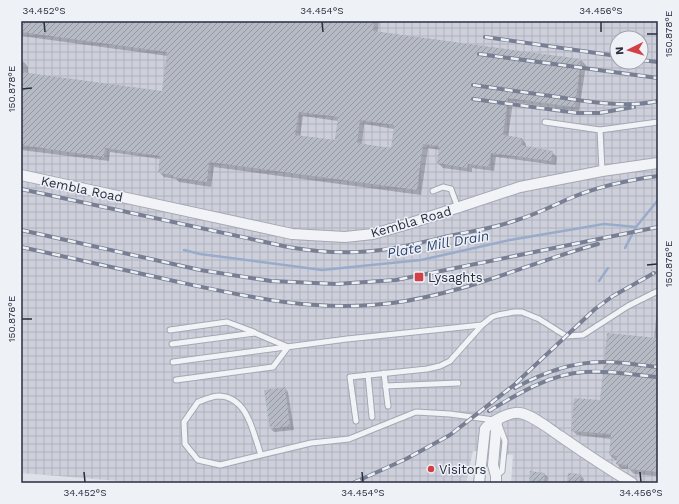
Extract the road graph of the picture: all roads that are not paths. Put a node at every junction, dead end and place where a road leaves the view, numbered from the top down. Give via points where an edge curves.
1 (545, 122) dead end
2 (658, 122) edge
3 (600, 130) junction
4 (658, 163) edge
5 (602, 171) junction
6 (21, 175) edge
7 (433, 191) dead end
8 (458, 208) junction
9 (658, 291) edge
10 (482, 325) junction
11 (170, 330) dead end
12 (255, 333) junction
13 (172, 344) dead end
14 (288, 347) junction
15 (173, 362) dead end
16 (384, 373) junction
17 (368, 375) junction
18 (176, 380) dead end
19 (458, 383) dead end
20 (385, 386) junction
21 (388, 406) dead end
22 (372, 417) dead end
23 (497, 420) junction
24 (356, 421) dead end
25 (261, 455) junction
26 (481, 464) junction
27 (493, 465) junction
28 (496, 479) edge
29 (474, 483) edge
30 (480, 483) edge
31 (632, 483) edge

1 - 3 lane
2 - 3 lane
3 - 5 lane
4 - 5 street, Kembla Road
5 - 8 street, Kembla Road via 520,187
6 - 8 street, Kembla Road via 273,231 311,236 345,237 374,234
7 - 8 lane via 443,187 451,189
9 - 10 lane via 628,306 583,335 566,336 522,312 498,315
10 - 14 lane
10 - 16 lane via 445,364 427,369
11 - 12 lane via 227,322
12 - 13 lane
12 - 14 lane
14 - 15 lane
14 - 18 lane via 273,367
16 - 17 lane
16 - 20 lane
17 - 22 lane
17 - 24 lane via 350,377
19 - 20 lane
20 - 21 lane
23 - 25 lane via 416,412 349,439 311,443
23 - 26 street via 485,429
23 - 27 street
23 - 28 lane via 505,441 502,471
23 - 31 street via 514,412 525,414
25 - 25 lane via 220,465 198,460 185,444 184,422 198,402 218,396 236,400 246,413
26 - 27 street
26 - 29 street
26 - 30 street
27 - 28 street

